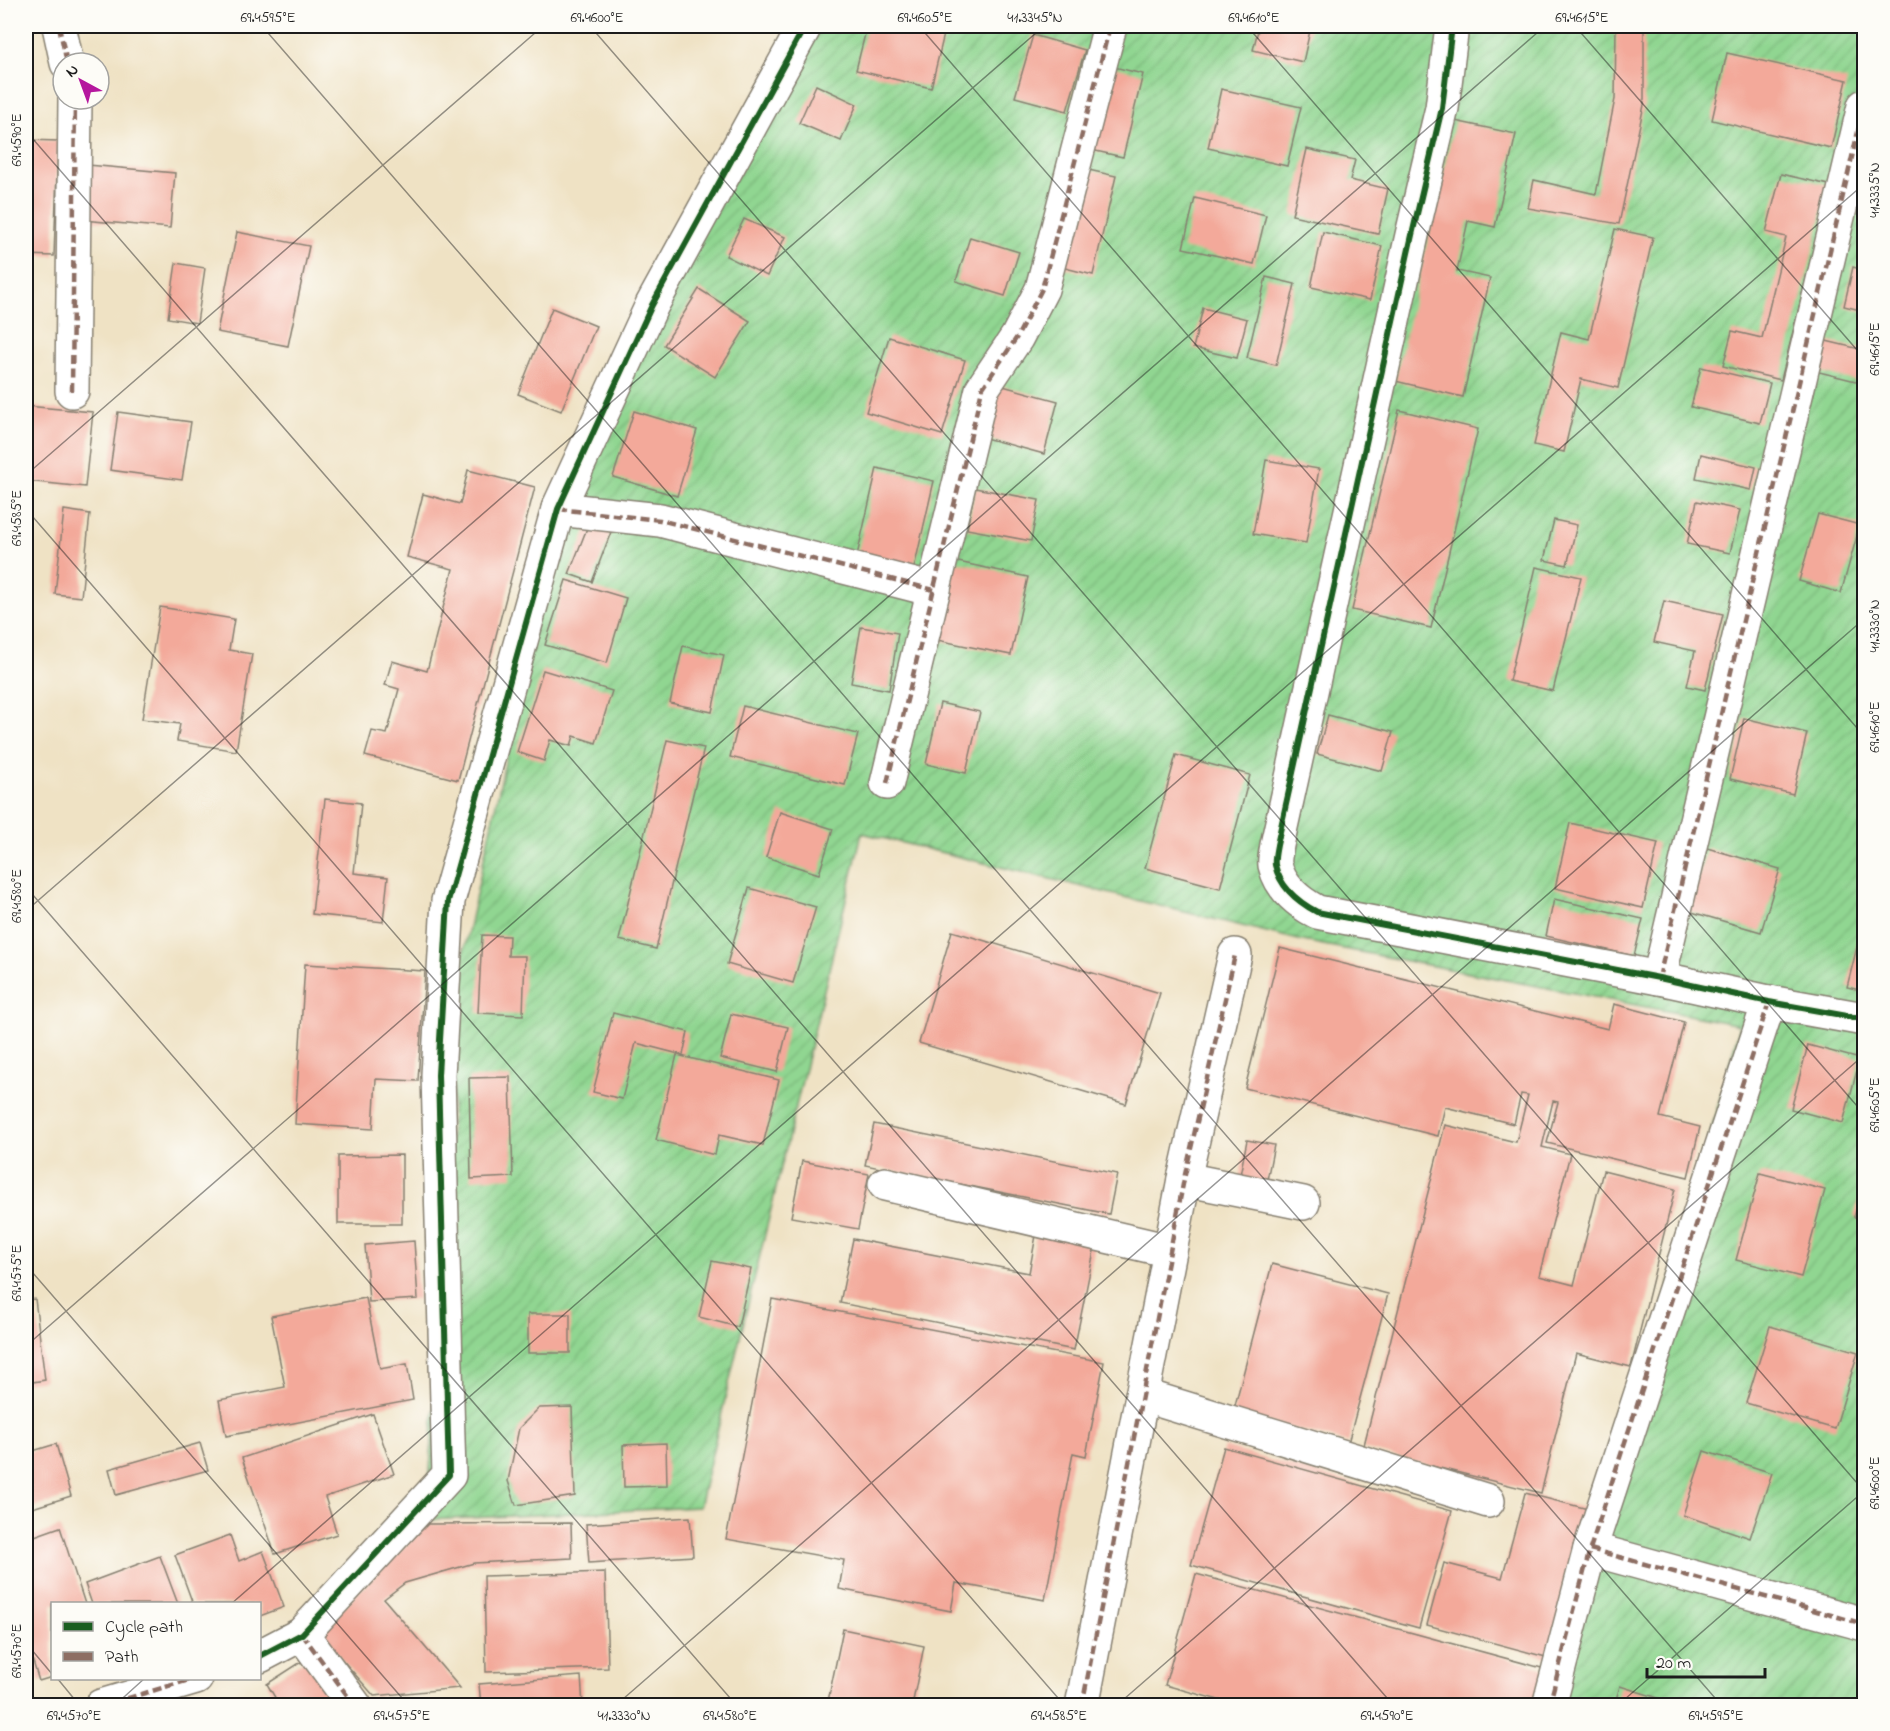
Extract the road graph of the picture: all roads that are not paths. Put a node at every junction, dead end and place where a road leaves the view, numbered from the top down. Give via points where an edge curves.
1 (58, 26) edge
2 (805, 26) edge
3 (1110, 26) edge
4 (1452, 26) edge
5 (64, 51) edge
6 (1864, 106) edge
7 (75, 111) edge
8 (72, 392) dead end
9 (558, 509) junction
10 (934, 590) junction
11 (887, 783) dead end
12 (1235, 955) dead end
13 (1659, 978) junction
14 (1769, 1002) junction
15 (1864, 1019) edge
16 (1184, 1179) junction
17 (885, 1184) dead end
18 (1303, 1203) dead end
19 (1170, 1251) junction
20 (1142, 1395) junction
21 (1488, 1501) dead end
22 (1590, 1549) junction
23 (1864, 1624) edge
24 (302, 1634) junction
25 (261, 1655) edge
26 (189, 1680) edge
27 (101, 1706) edge
28 (355, 1706) edge
29 (1082, 1706) edge
30 (1549, 1706) edge

1 - 5 street
2 - 9 street via 652,305
3 - 10 street via 1042,289 1017,337 982,389
4 - 13 street via 1442,108 1275,865 1284,885 1298,901 1317,912
6 - 13 street
7 - 8 street
9 - 10 street via 660,520
9 - 24 street via 448,901 438,1075 449,1475
10 - 11 street
12 - 16 street
13 - 14 street
14 - 15 street
14 - 22 street
16 - 18 street
16 - 19 street
17 - 19 street
19 - 20 street
20 - 21 street
20 - 29 street
22 - 23 street
22 - 30 street
24 - 25 street
24 - 28 street
26 - 27 street

